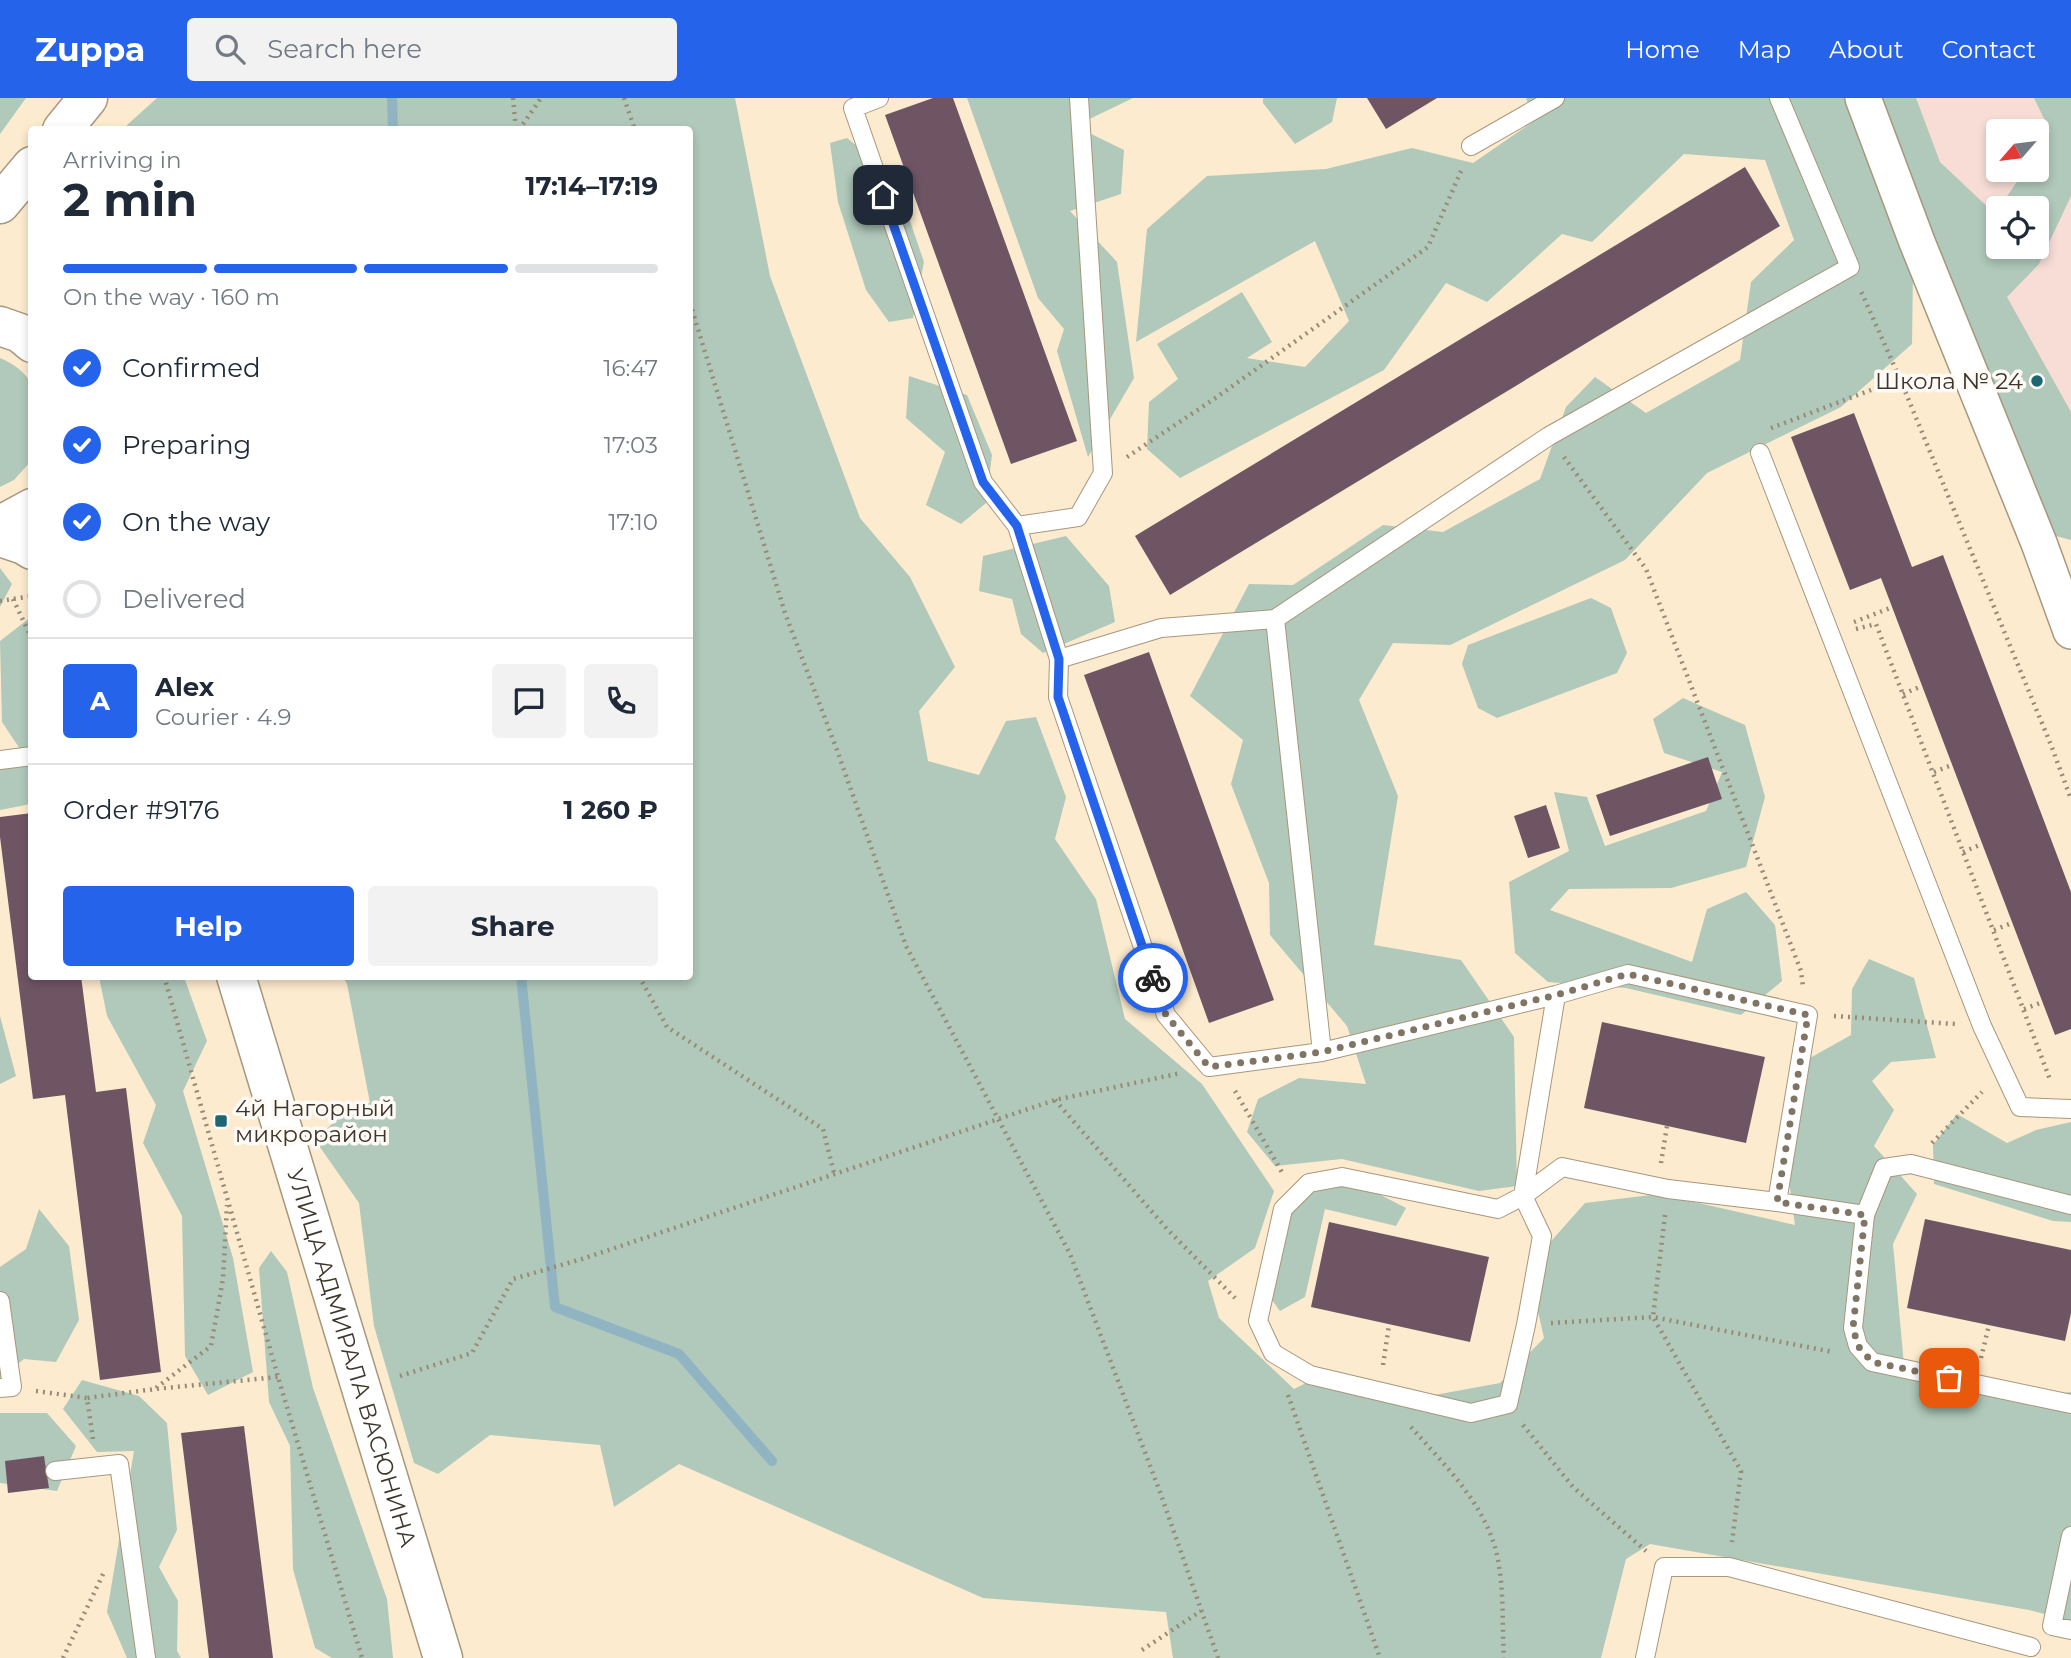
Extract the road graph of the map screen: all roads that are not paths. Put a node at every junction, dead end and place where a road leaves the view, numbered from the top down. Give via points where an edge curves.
1 (88, 98) edge
2 (879, 98) edge
3 (1079, 98) edge
4 (1555, 98) edge
5 (1779, 98) edge
6 (1863, 98) edge
7 (851, 103) edge
8 (65, 126) edge
9 (82, 126) edge
10 (1471, 146) road end
11 (28, 171) edge
12 (0, 204) edge
13 (0, 326) edge
14 (28, 340) edge
15 (1760, 453) dead end
16 (28, 510) edge
17 (0, 524) edge
18 (1017, 526) junction
19 (0, 537) edge
20 (28, 548) edge
21 (1275, 619) junction
22 (2071, 631) edge
23 (1059, 659) junction
24 (28, 756) edge
25 (0, 760) edge
26 (237, 980) edge
27 (1556, 995) junction
28 (1322, 1052) junction
29 (2071, 1110) edge
30 (1523, 1196) junction
31 (1777, 1202) junction
32 (2071, 1205) edge
33 (1865, 1215) junction
34 (0, 1301) edge
35 (6, 1388) edge
36 (2071, 1404) edge
37 (55, 1471) dead end
38 (2071, 1536) edge
39 (2052, 1626) junction
40 (2071, 1630) edge
41 (2033, 1653) edge
42 (146, 1658) edge
43 (443, 1658) edge
44 (1645, 1658) edge

1 - 8 street
1 - 9 street
2 - 7 lane
3 - 18 lane via 1103,473 1077,517
4 - 10 lane
5 - 21 lane via 1850,267 1549,436
6 - 22 street
7 - 18 lane via 983,482
11 - 12 street
13 - 14 street
15 - 29 lane via 2003,1071 2021,1107
16 - 17 street
18 - 23 lane
19 - 20 street
21 - 23 lane via 1161,628
21 - 28 lane
23 - 28 lane via 1058,697 1166,1015 1215,1066
24 - 25 lane
26 - 43 street, УЛИЦА АДМИРАЛА ВАСЮНИНА
27 - 28 lane
27 - 30 lane
27 - 31 lane via 1628,974 1808,1015
30 - 30 lane via 1498,1209 1342,1177 1309,1183 1283,1209 1258,1321 1273,1353 1310,1375 1381,1383 1471,1413 1508,1404 1542,1236
30 - 31 lane via 1562,1167 1663,1189
31 - 33 lane
32 - 33 lane via 1911,1164 1884,1168
33 - 36 lane via 1853,1328 1858,1346 1872,1362
34 - 35 lane
37 - 42 lane via 119,1464
38 - 39 lane
39 - 40 lane
39 - 41 lane
41 - 44 lane via 1729,1567 1664,1567

